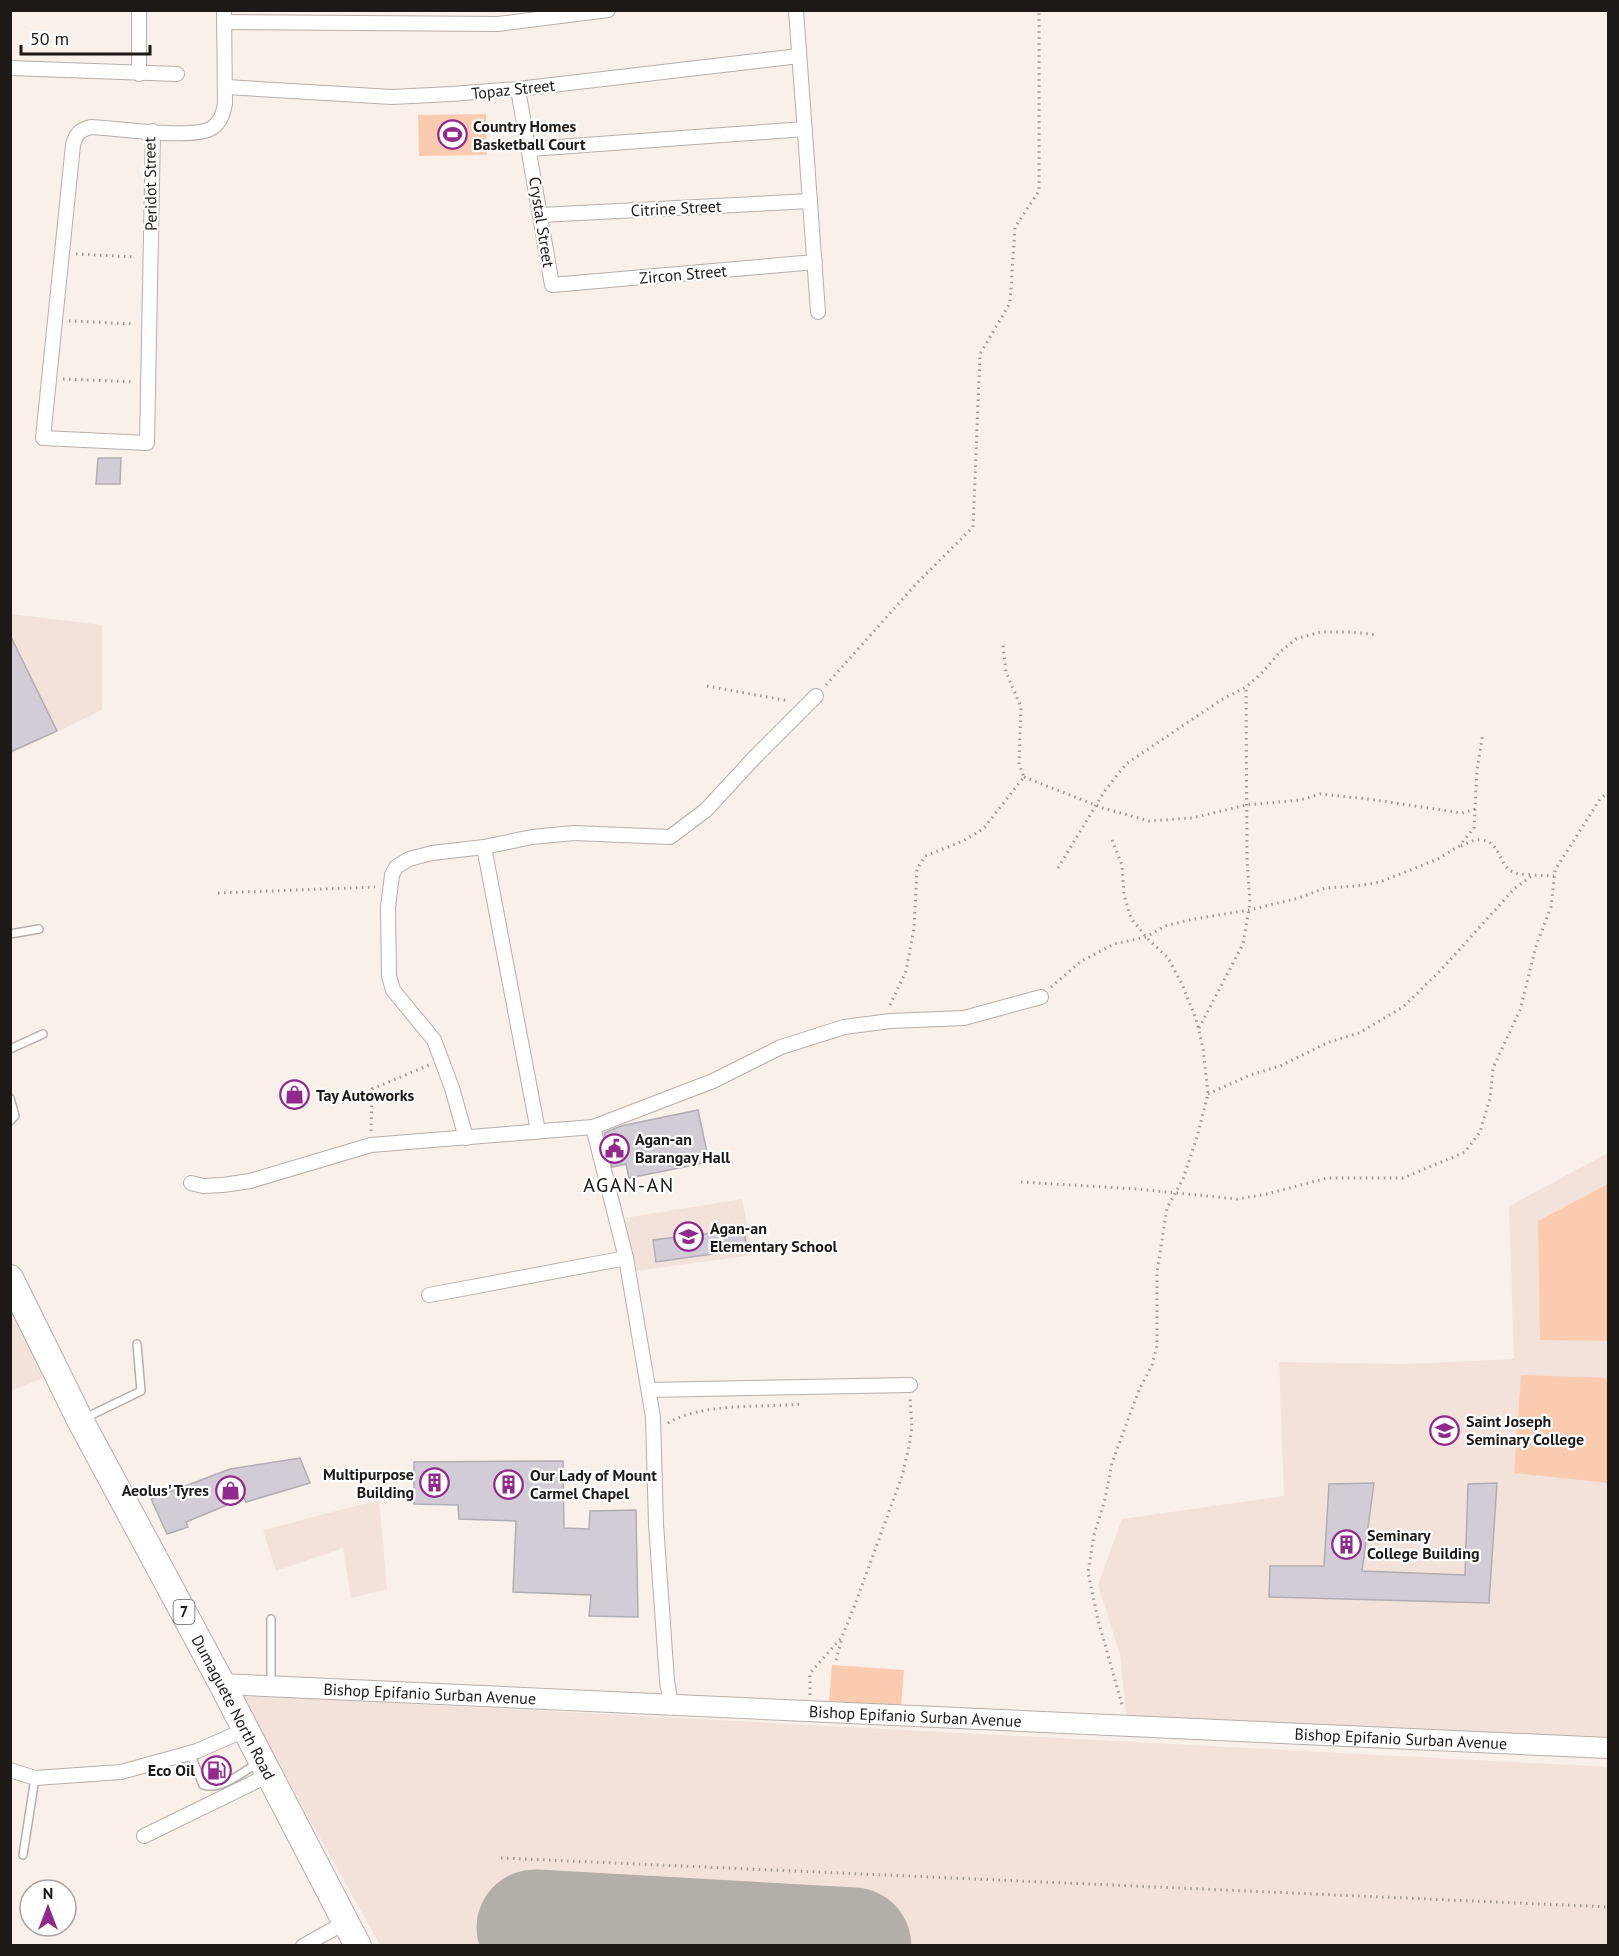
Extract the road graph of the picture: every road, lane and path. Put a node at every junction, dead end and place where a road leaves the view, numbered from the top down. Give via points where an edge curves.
1 (139, 10) edge
2 (608, 10) edge
3 (796, 10) edge
4 (1039, 10) edge
5 (224, 16) edge
6 (800, 56) junction
7 (10, 68) edge
8 (139, 74) junction
9 (177, 74) dead end
10 (226, 87) junction
11 (518, 89) junction
12 (805, 129) junction
13 (153, 131) junction
14 (530, 149) junction
15 (810, 201) junction
16 (541, 215) junction
17 (62, 253) junction
18 (150, 257) junction
19 (814, 262) junction
20 (552, 285) joint
21 (818, 312) dead end
22 (56, 321) junction
23 (149, 324) junction
24 (50, 378) junction
25 (148, 382) junction
26 (1378, 635) dead end
27 (1003, 645) dead end
28 (707, 686) dead end
29 (1246, 687) junction
30 (816, 696) junction
31 (1483, 733) dead end
32 (1024, 777) junction
33 (1608, 793) edge
34 (1096, 805) junction
35 (1246, 805) junction
36 (1476, 808) junction
37 (1112, 840) dead end
38 (1459, 846) junction
39 (484, 847) junction
40 (1058, 868) dead end
41 (1533, 875) junction
42 (1555, 876) junction
43 (390, 887) junction
44 (218, 893) dead end
45 (1249, 910) junction
46 (39, 929) dead end
47 (10, 934) edge
48 (1146, 937) junction
49 (1041, 997) joint
50 (876, 1023) junction
51 (1198, 1030) junction
52 (43, 1034) dead end
53 (10, 1049) edge
54 (441, 1060) junction
55 (1208, 1094) junction
56 (10, 1098) edge
57 (10, 1120) edge
58 (593, 1128) junction
59 (538, 1131) junction
60 (466, 1138) junction
61 (370, 1145) junction
62 (1022, 1182) dead end
63 (191, 1183) dead end
64 (1175, 1193) junction
65 (626, 1258) junction
66 (10, 1278) edge
67 (429, 1295) dead end
68 (137, 1344) dead end
69 (910, 1385) joint
70 (814, 1387) junction
71 (649, 1390) junction
72 (80, 1420) junction
73 (653, 1432) junction
74 (271, 1619) dead end
75 (842, 1637) junction
76 (836, 1660) dead end
77 (222, 1684) junction
78 (271, 1686) junction
79 (671, 1705) junction
80 (810, 1712) junction
81 (1128, 1727) junction
82 (245, 1730) junction
83 (1608, 1748) edge
84 (190, 1753) junction
85 (265, 1768) junction
86 (10, 1770) edge
87 (35, 1778) junction
88 (144, 1836) dead end
89 (23, 1855) dead end
90 (501, 1858) dead end
91 (1608, 1907) edge
92 (346, 1922) junction
93 (303, 1946) edge
94 (358, 1946) edge

1 - 8 street
2 - 5 street via 498,24
3 - 6 street
4 - 30 path via 1039,191 1016,226 1010,303 980,354 973,526
5 - 10 street
6 - 11 street, Topaz Street
6 - 12 street
7 - 8 street
8 - 9 street
10 - 11 street, Topaz Street via 392,97
10 - 13 street via 222,117 213,127 203,132
11 - 14 street, Crystal Street
12 - 14 street
12 - 15 street
13 - 17 street, Peridot Street via 91,127 76,136
13 - 18 street, Peridot Street
14 - 16 street, Crystal Street
15 - 16 street, Citrine Street
15 - 19 street
16 - 20 street, Crystal Street
17 - 18 path
17 - 22 street, Peridot Street
18 - 23 street, Peridot Street
19 - 20 street, Zircon Street
19 - 21 street
22 - 23 path
22 - 24 street, Peridot Street
23 - 25 street, Peridot Street
24 - 25 path
24 - 25 street, Peridot Street via 43,438 147,443
26 - 29 path via 1320,632 1296,639
27 - 32 path via 1006,672 1021,707 1019,764
28 - 30 path via 788,701
29 - 34 path via 1126,764
29 - 35 path
30 - 39 street via 706,810 670,837 574,833
31 - 36 path
32 - 34 path
32 - 50 path via 983,829 925,856 917,869 914,928 906,971 890,1005
33 - 42 path via 1574,837
34 - 35 path via 1149,821 1192,818
34 - 40 path
35 - 36 path via 1320,794 1462,813
35 - 45 path
36 - 38 path via 1474,828
37 - 48 path via 1122,865 1124,895 1131,918
38 - 41 path via 1480,840 1491,843 1512,872
38 - 45 path via 1438,859 1380,882 1325,888
39 - 43 street via 409,859 396,867
39 - 59 street
41 - 42 path
41 - 55 path via 1514,889 1402,1007 1359,1033
42 - 64 path via 1551,907 1536,946 1520,1010 1492,1068 1490,1098 1480,1131 1466,1152 1402,1178 1327,1178 1237,1199
43 - 44 path
43 - 54 street via 389,976 393,990 434,1040
45 - 48 path via 1165,926
45 - 51 path via 1243,944
46 - 47 lane
48 - 49 path via 1114,944 1080,962
48 - 51 path via 1168,958
49 - 50 street via 964,1018
50 - 58 street via 844,1027 781,1047 713,1081
51 - 55 path
52 - 53 lane
54 - 60 street
54 - 61 path via 372,1089
55 - 64 path via 1183,1179
56 - 57 lane via 15,1116
58 - 59 street
58 - 65 street
59 - 60 street
60 - 61 street
61 - 63 street via 250,1181 203,1186
62 - 64 path
64 - 81 path via 1167,1208 1157,1272 1157,1346 1112,1463 1088,1572
65 - 67 street
65 - 71 street
66 - 72 highway, Dumaguete North Road / 7 via 21,1310
68 - 72 lane via 141,1391
69 - 70 street
69 - 75 path via 912,1427 902,1476
70 - 71 street
70 - 73 path via 809,1403 681,1415
71 - 73 street
72 - 77 highway, Dumaguete North Road / 7
73 - 79 street via 656,1524
74 - 78 lane
75 - 76 path
75 - 80 path via 810,1673
77 - 78 street, Bishop Epifanio Surban Avenue
77 - 82 highway, Dumaguete North Road / 7
78 - 79 street, Bishop Epifanio Surban Avenue
79 - 80 street, Bishop Epifanio Surban Avenue
80 - 81 street, Bishop Epifanio Surban Avenue
81 - 83 street, Bishop Epifanio Surban Avenue
82 - 84 street
82 - 85 highway, Dumaguete North Road / 7
84 - 85 lane via 203,1785 209,1787
84 - 87 street via 121,1772
85 - 88 street
85 - 92 highway, Dumaguete North Road / 7
86 - 87 street
87 - 89 lane
90 - 91 path
92 - 93 street
92 - 94 highway, Dumaguete North Road / 7

